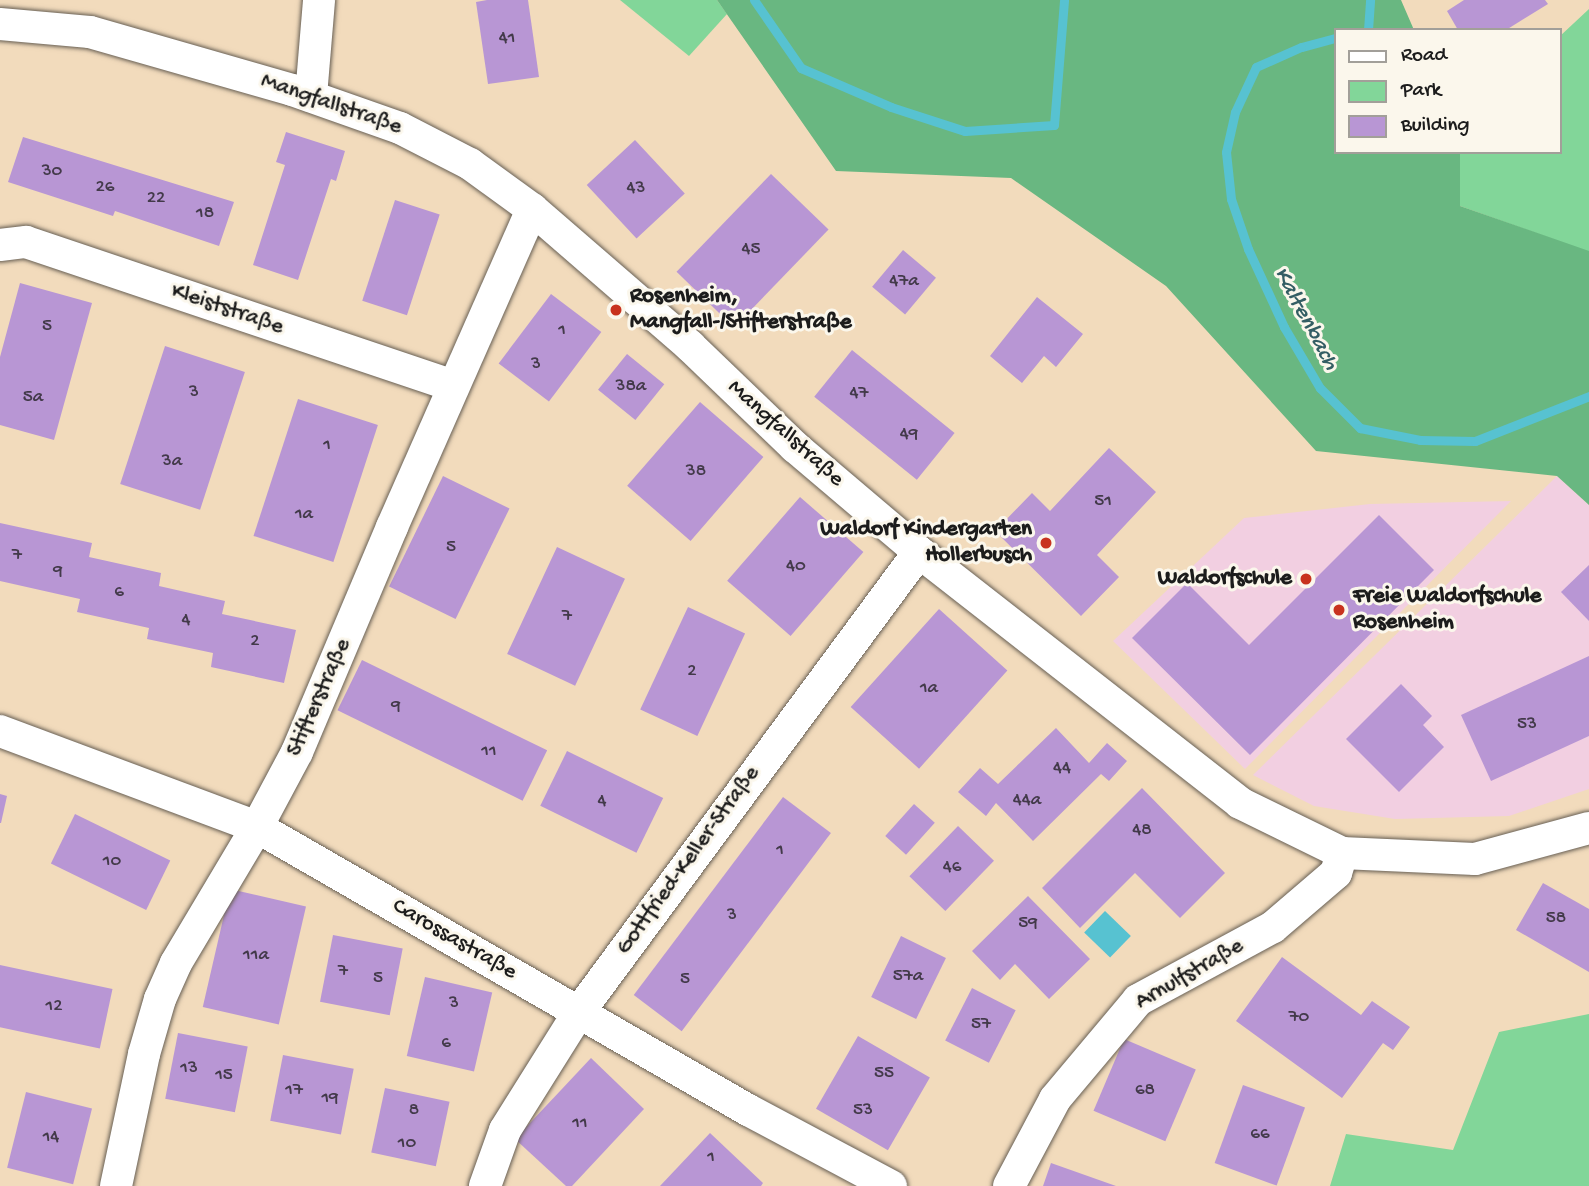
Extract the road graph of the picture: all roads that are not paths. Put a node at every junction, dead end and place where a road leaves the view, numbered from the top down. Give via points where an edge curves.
1 (319, 0) edge
2 (0, 24) edge
3 (311, 96) junction
4 (532, 209) junction
5 (0, 245) edge
6 (453, 386) junction
7 (919, 552) junction
8 (0, 731) edge
9 (257, 827) junction
10 (1589, 828) edge
11 (1342, 853) junction
12 (579, 1012) junction
13 (116, 1186) edge
14 (485, 1186) edge
15 (891, 1186) edge
16 (1009, 1186) edge

1 - 3 street
2 - 3 street, Mangfallstraße via 90,32
3 - 4 street, Mangfallstraße via 425,139 470,164
4 - 6 street, Stifterstraße
4 - 7 street, Mangfallstraße via 690,346 795,447
5 - 6 street, Kleiststraße via 26,242
6 - 9 street, Stifterstraße via 302,741
7 - 11 street, Mangfallstraße via 1240,803
7 - 12 street, Gottfried-Keller-Straße
8 - 9 street, Carossastraße
9 - 12 street, Carossastraße
9 - 13 street, Stifterstraße via 176,963 160,999
10 - 11 street, Mangfallstraße via 1475,859
11 - 16 street, Arnulfstraße via 1336,873 1273,927 1138,1000 1055,1099
12 - 14 street, Gottfried-Keller-Straße via 505,1130
12 - 15 street, Carossastraße

